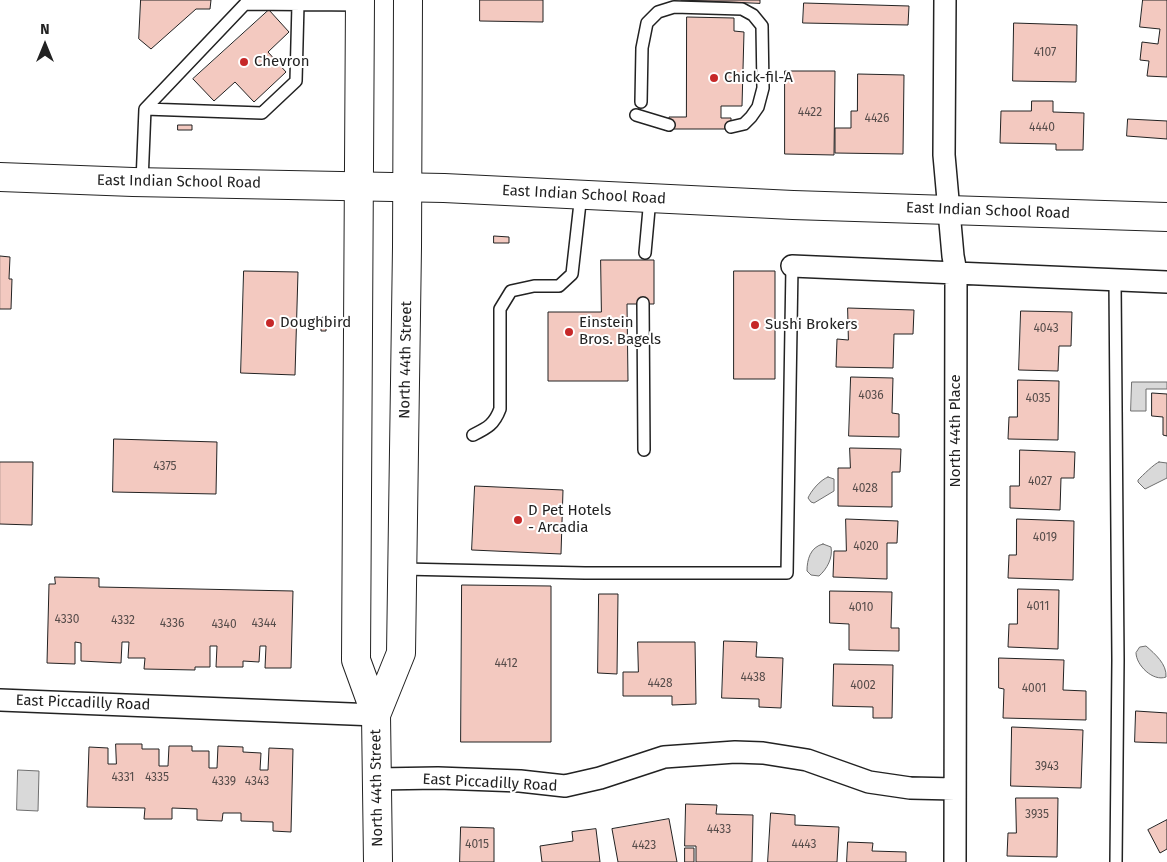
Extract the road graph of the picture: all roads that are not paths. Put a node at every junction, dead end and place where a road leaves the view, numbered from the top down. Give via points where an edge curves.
1 (408, 0) edge
2 (945, 0) edge
3 (360, 2) edge
4 (298, 4) junction
5 (641, 102) dead end
6 (145, 109) junction
7 (636, 115) dead end
8 (669, 125) dead end
9 (731, 127) dead end
10 (0, 177) edge
11 (142, 182) junction
12 (359, 186) junction
13 (408, 188) junction
14 (581, 194) junction
15 (650, 198) junction
16 (948, 209) junction
17 (1167, 217) edge
18 (645, 252) dead end
19 (792, 266) joint
20 (956, 272) junction
21 (1114, 281) junction
22 (1167, 282) edge
23 (643, 303) dead end
24 (472, 435) dead end
25 (644, 450) dead end
26 (403, 569) junction
27 (0, 700) edge
28 (376, 715) junction
29 (377, 779) junction
30 (955, 789) junction
31 (378, 862) edge
32 (955, 862) edge
33 (1116, 862) edge

1 - 13 main road, North 44th Street
2 - 16 street, North 44th Place via 944,155
3 - 4 lane
3 - 12 main road, North 44th Street
4 - 6 lane via 245,4
4 - 6 lane via 296,81 262,112
5 - 9 lane via 642,48 647,24 658,12 674,7 742,10 753,15 762,26 763,88 751,117 744,124
6 - 11 lane
7 - 8 lane
10 - 11 main road, East Indian School Road
11 - 12 main road, East Indian School Road
12 - 13 main road, East Indian School Road
12 - 28 main road, North 44th Street via 356,660
13 - 14 main road, East Indian School Road
13 - 26 main road, North 44th Street
14 - 15 main road, East Indian School Road
14 - 24 lane via 572,274 559,286 534,286 510,291 500,309 500,409 496,421
15 - 16 main road, East Indian School Road
15 - 18 lane
16 - 17 main road, East Indian School Road
16 - 20 street, North 44th Place
19 - 20 street
19 - 26 lane via 788,573
20 - 21 street
20 - 30 street, North 44th Place
21 - 22 street
21 - 33 lane via 1118,660
23 - 25 lane
26 - 28 main road, North 44th Street via 401,653
27 - 28 street, East Piccadilly Road
28 - 29 main road, North 44th Street
29 - 30 street, East Piccadilly Road via 520,781 565,786 664,757 735,752 807,760 868,782 910,788
29 - 31 main road, North 44th Street
30 - 32 street, North 44th Place

